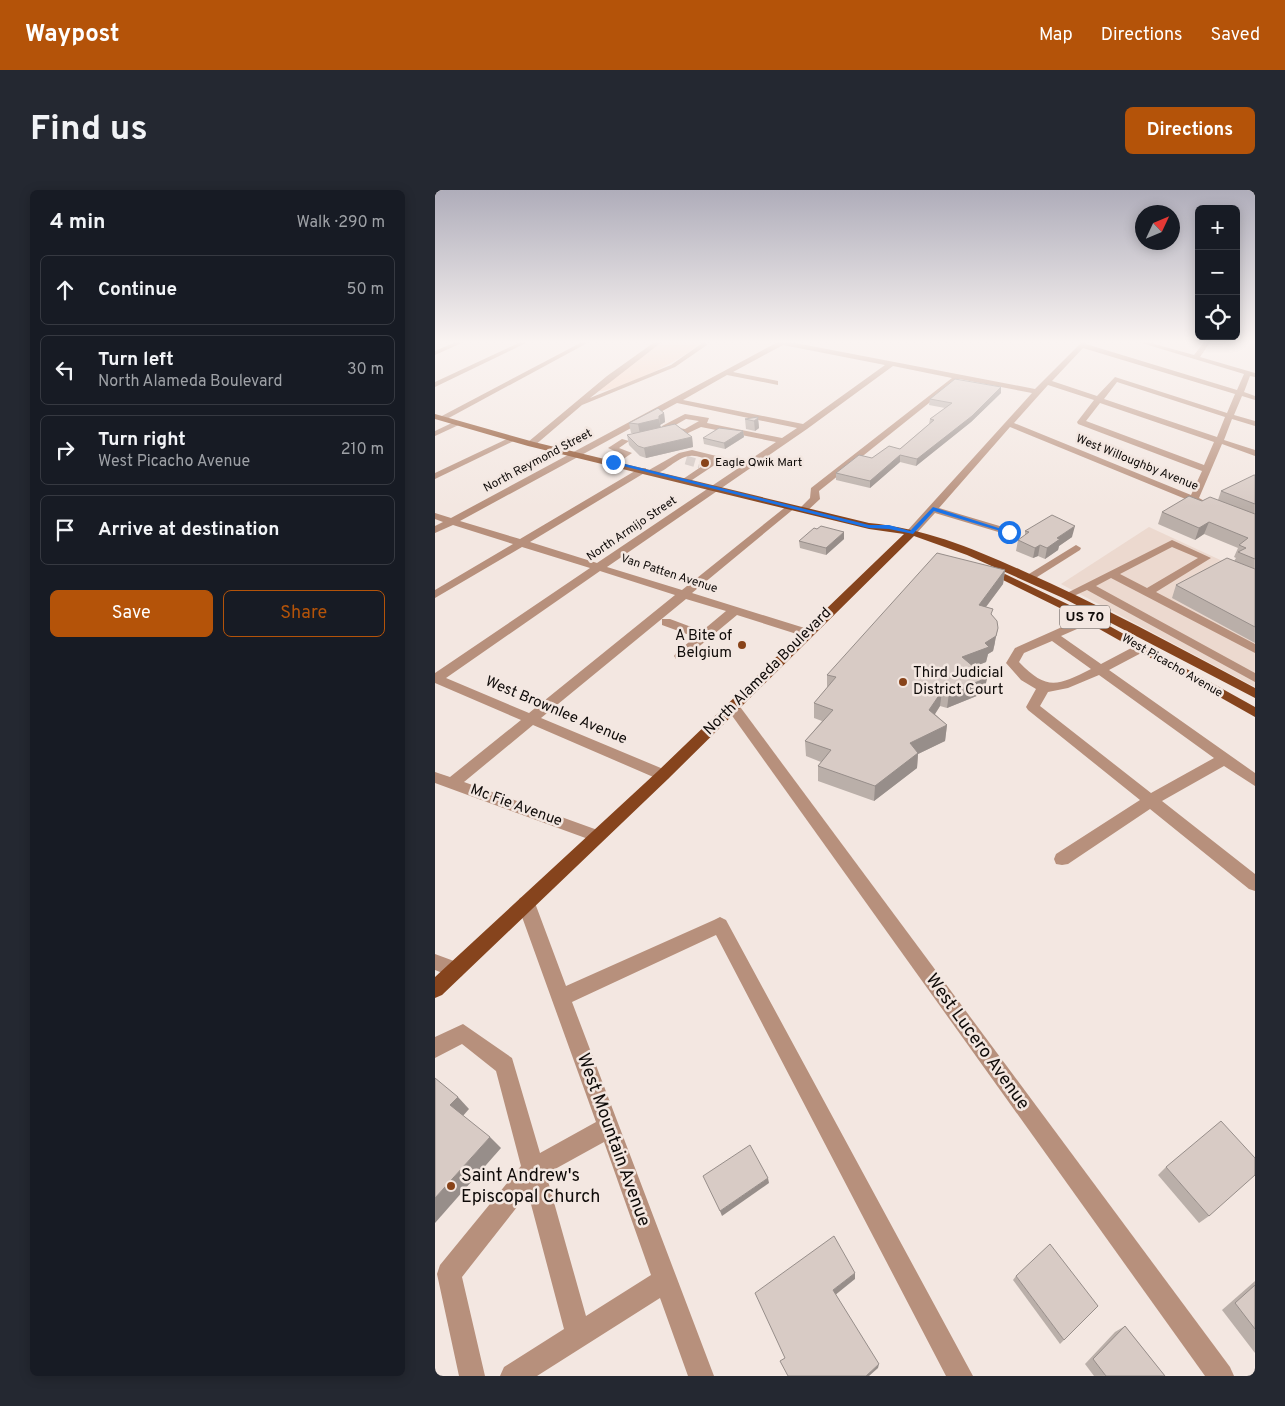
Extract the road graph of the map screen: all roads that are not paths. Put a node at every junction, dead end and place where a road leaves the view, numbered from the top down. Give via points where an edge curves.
1 (479, 396) edge
2 (586, 396) edge
3 (601, 396) edge
4 (684, 396) edge
5 (846, 396) edge
6 (933, 396) edge
7 (1033, 396) edge
8 (1090, 396) edge
9 (1100, 396) edge
10 (1184, 396) edge
11 (1239, 396) edge
12 (1098, 399) junction
13 (676, 401) junction
14 (576, 407) junction
15 (439, 417) edge
16 (1231, 417) junction
17 (459, 423) junction
18 (700, 424) junction
19 (1009, 424) junction
20 (1255, 424) edge
21 (804, 427) junction
22 (672, 429) junction
23 (435, 434) edge
24 (656, 436) edge
25 (609, 438) junction
26 (514, 439) junction
27 (783, 441) junction
28 (1221, 441) junction
29 (531, 444) junction
30 (1255, 453) edge
31 (579, 454) junction
32 (718, 460) junction
33 (613, 462) junction
34 (747, 466) junction
35 (1208, 470) junction
36 (648, 471) junction
37 (435, 476) edge
38 (686, 481) junction
39 (716, 488) junction
40 (1194, 500) junction
41 (1212, 507) edge
42 (797, 509) junction
43 (933, 509) junction
44 (435, 516) edge
45 (451, 521) junction
46 (435, 530) edge
47 (1009, 532) dead end
48 (908, 536) junction
49 (522, 543) junction
50 (1076, 548) dead end
51 (599, 566) junction
52 (1112, 574) junction
53 (1030, 577) junction
54 (1088, 586) junction
55 (1147, 593) junction
56 (687, 594) junction
57 (435, 595) edge
58 (1067, 596) junction
59 (735, 610) junction
60 (1089, 619) junction
61 (666, 622) dead end
62 (807, 633) junction
63 (1052, 635) junction
64 (704, 636) junction
65 (1141, 648) junction
66 (1255, 649) edge
67 (679, 656) dead end
68 (1099, 669) junction
69 (435, 678) edge
70 (1255, 678) edge
71 (1043, 688) junction
72 (1255, 694) edge
73 (733, 708) junction
74 (1255, 713) edge
75 (530, 718) junction
76 (1224, 758) junction
77 (663, 775) junction
78 (440, 780) edge
79 (1255, 781) edge
80 (1150, 801) junction
81 (597, 836) junction
82 (1062, 859) dead end
83 (1255, 884) edge
84 (526, 903) junction
85 (435, 962) edge
86 (455, 970) junction
87 (435, 989) edge
88 (561, 998) junction
89 (435, 1048) edge
90 (608, 1128) junction
91 (534, 1168) junction
92 (665, 1280) junction
93 (579, 1336) junction
94 (472, 1376) edge
95 (513, 1376) edge
96 (701, 1376) edge
97 (960, 1376) edge
98 (1221, 1376) edge

1 - 15 street
2 - 14 street
3 - 14 street
4 - 13 street, North Reymond Street
5 - 21 street, North Armijo Street
6 - 42 street via 814,490 815,499
7 - 19 street, North Alameda Boulevard
8 - 12 street
9 - 12 street
10 - 16 street
11 - 16 street
12 - 28 street
12 - 35 street via 1081,422
13 - 21 street
13 - 25 street, North Reymond Street
14 - 29 street
15 - 17 main road, West Picacho Avenue / US 70
16 - 20 street
16 - 28 street
17 - 23 street
17 - 26 main road, West Picacho Avenue / US 70
18 - 22 street via 686,432
18 - 22 street via 706,420 685,416 665,428
18 - 27 street
19 - 40 street, West Willoughby Avenue
19 - 43 street, North Alameda Boulevard
21 - 27 street, North Armijo Street
22 - 24 street
25 - 31 street, North Reymond Street
25 - 33 street via 629,440 612,448 628,453
26 - 29 main road, West Picacho Avenue / US 70
26 - 37 street
27 - 34 street, North Armijo Street
28 - 30 street
28 - 35 street
29 - 31 main road, West Picacho Avenue / US 70
31 - 33 main road, West Picacho Avenue / US 70
31 - 45 street, North Reymond Street
32 - 34 street
32 - 36 street via 692,453
32 - 38 street via 705,465
33 - 36 main road, West Picacho Avenue / US 70
34 - 39 street, North Armijo Street
35 - 40 street
36 - 38 main road, West Picacho Avenue / US 70
36 - 49 street
38 - 39 main road, West Picacho Avenue / US 70
39 - 42 main road, West Picacho Avenue / US 70
39 - 51 street, North Armijo Street
40 - 41 street, West Willoughby Avenue
42 - 48 main road, West Picacho Avenue / US 70 via 869,526 879,533
42 - 56 street
43 - 47 street
43 - 48 street, North Alameda Boulevard
44 - 45 street, Van Patten Avenue
45 - 46 street, North Reymond Street
45 - 49 street, Van Patten Avenue
48 - 53 main road, West Picacho Avenue / US 70 via 978,555
48 - 60 main road, West Picacho Avenue / US 70 via 1008,578
48 - 62 main road, North Alameda Boulevard
49 - 51 street, Van Patten Avenue
49 - 57 street
50 - 53 street
51 - 56 street, Van Patten Avenue
51 - 69 street, North Armijo Street
52 - 54 street
52 - 55 street
52 - 55 street via 1173,543 1212,560
53 - 58 main road, West Picacho Avenue / US 70
54 - 58 street
54 - 70 street
55 - 66 street
56 - 59 street, Van Patten Avenue
56 - 75 street
58 - 72 main road, West Picacho Avenue / US 70
59 - 62 street, Van Patten Avenue
59 - 64 street
60 - 63 street
60 - 65 main road, West Picacho Avenue / US 70
61 - 64 street
62 - 73 main road, North Alameda Boulevard
63 - 68 street
63 - 71 street via 1019,651 1012,663 1029,680
64 - 67 street
65 - 68 street
65 - 74 main road, West Picacho Avenue / US 70
68 - 71 street via 1065,686
68 - 76 street
69 - 75 street, West Brownlee Avenue
71 - 80 street via 1033,707
73 - 77 main road, North Alameda Boulevard
73 - 98 street, West Lucero Avenue
75 - 77 street, West Brownlee Avenue
75 - 78 street
76 - 79 street
76 - 80 street
77 - 81 main road, North Alameda Boulevard
78 - 81 street, Mc Fie Avenue
80 - 82 street
80 - 83 street
81 - 84 main road, North Alameda Boulevard
84 - 86 main road, North Alameda Boulevard
84 - 88 street, West Mountain Avenue
85 - 86 street
86 - 87 main road, North Alameda Boulevard
88 - 90 street, West Mountain Avenue
88 - 97 street via 720,925
89 - 91 street via 463,1033 505,1065
90 - 91 street
90 - 92 street, West Mountain Avenue
91 - 93 street
91 - 94 street via 449,1274
92 - 93 street
92 - 96 street, West Mountain Avenue
93 - 95 street

